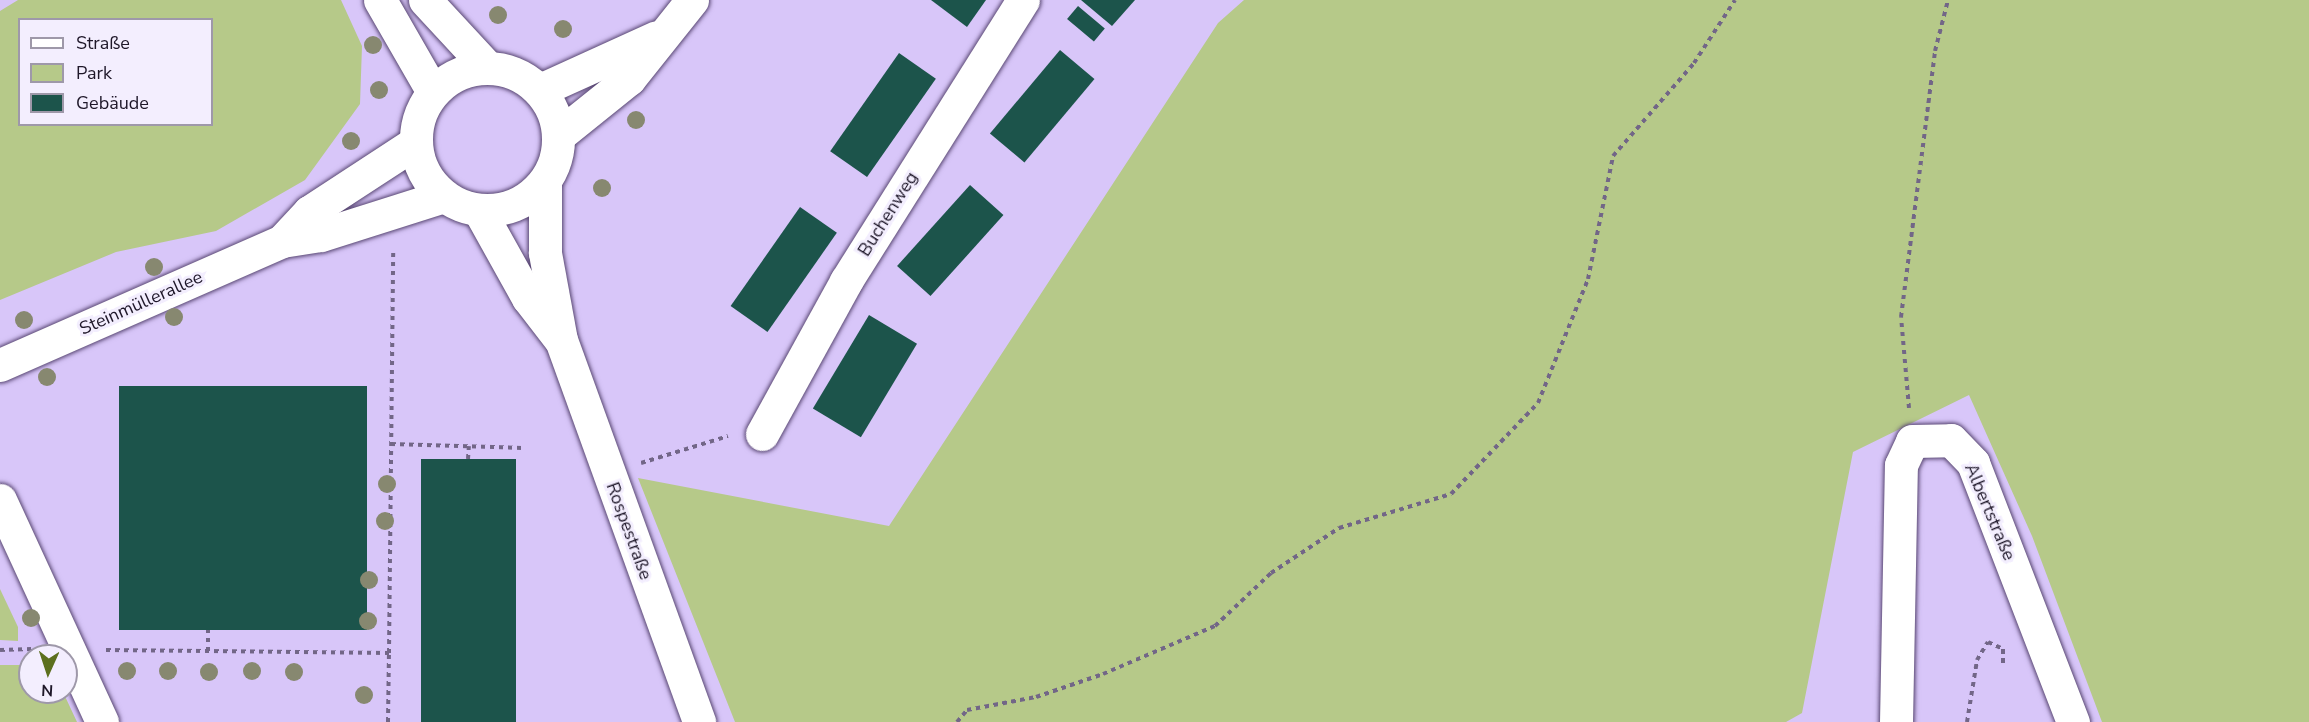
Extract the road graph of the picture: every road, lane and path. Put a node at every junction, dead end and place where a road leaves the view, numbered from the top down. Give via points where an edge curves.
1 (380, 0) edge
2 (425, 0) edge
3 (692, 0) edge
4 (1023, 0) edge
5 (1735, 0) edge
6 (1948, 0) edge
7 (659, 37) junction
8 (487, 67) junction
9 (540, 90) junction
10 (433, 92) junction
11 (559, 135) junction
12 (415, 143) junction
13 (545, 181) junction
14 (444, 196) junction
15 (479, 210) junction
16 (282, 241) junction
17 (393, 244) dead end
18 (561, 340) junction
19 (0, 365) edge
20 (762, 434) joint
21 (1912, 441) junction
22 (391, 444) junction
23 (469, 446) junction
24 (522, 448) dead end
25 (468, 459) dead end
26 (607, 472) junction
27 (0, 500) edge
28 (208, 630) dead end
29 (67, 644) edge
30 (78, 649) edge
31 (208, 651) junction
32 (389, 653) junction
33 (2003, 667) dead end
34 (78, 669) edge
35 (102, 722) edge
36 (388, 722) edge
37 (699, 722) edge
38 (957, 722) edge
39 (1896, 722) edge
40 (1967, 722) edge
41 (2073, 722) edge

1 - 10 street
2 - 8 street
3 - 7 street
4 - 20 street, Buchenweg via 846,281
5 - 38 path via 1694,63 1613,156 1588,279 1538,403 1451,494 1339,528 1271,573 1215,626 1103,674 1036,697 967,710
6 - 21 path via 1935,51 1901,317
7 - 9 street
7 - 11 street via 629,79
8 - 9 street via 516,73
8 - 10 street via 448,78
9 - 11 street
10 - 12 street via 423,107
11 - 13 street, Rospestraße
12 - 14 street via 429,181
12 - 16 street, Steinmüllerallee via 309,212
13 - 15 street via 527,199 504,208
13 - 18 street, Rospestraße via 545,254
14 - 15 street
14 - 16 street, Steinmüllerallee via 321,235
15 - 18 street, Rospestraße via 528,298
16 - 19 street, Steinmüllerallee
17 - 22 path
18 - 26 street, Rospestraße
20 - 26 path via 742,429 710,446
21 - 39 street via 1900,474
21 - 41 street, Albertstraße via 1951,440 1973,463
22 - 23 path
22 - 32 path
23 - 24 path
23 - 25 path
26 - 37 street, Rospestraße
27 - 29 street
28 - 31 path
30 - 31 path
31 - 32 path
32 - 36 path
33 - 40 path via 2004,649 1988,642 1977,660
34 - 35 street

